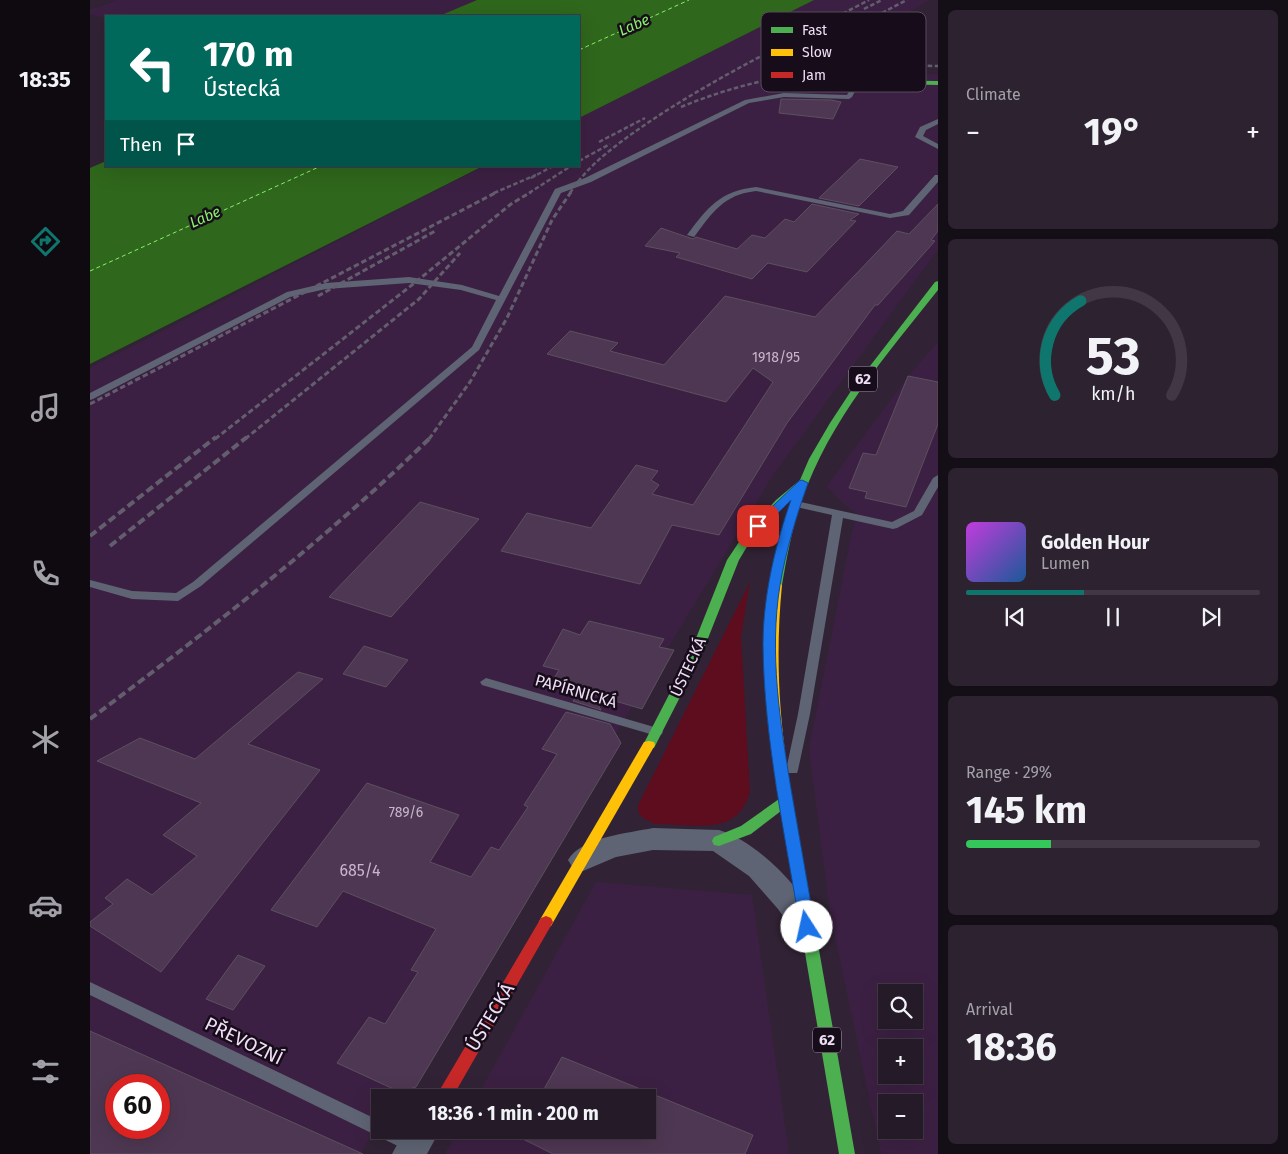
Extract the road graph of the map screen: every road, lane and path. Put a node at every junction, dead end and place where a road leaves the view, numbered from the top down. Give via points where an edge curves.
1 (850, 92) edge
2 (938, 121) edge
3 (938, 147) edge
4 (938, 177) edge
5 (691, 235) dead end
6 (938, 284) edge
7 (501, 299) junction
8 (931, 303) edge
9 (90, 396) edge
10 (938, 478) edge
11 (802, 483) junction
12 (796, 504) junction
13 (838, 513) junction
14 (90, 583) edge
15 (486, 682) dead end
16 (657, 732) junction
17 (786, 801) junction
18 (719, 841) junction
19 (583, 860) junction
20 (807, 927) junction
21 (90, 988) edge
22 (448, 1089) edge
23 (371, 1125) edge
24 (847, 1154) edge

1 - 7 lane via 849,97 784,95 747,101 588,180 558,191
2 - 3 lane via 923,129 920,137
4 - 5 lane via 906,213 890,216 756,189 742,189 724,196
6 - 8 main road, ÚSTECKÁ / 62
7 - 9 lane via 462,288 409,280 326,286 287,295
7 - 14 lane via 476,348 197,584 178,597 132,595
8 - 11 main road, ÚSTECKÁ / 62 via 848,399
10 - 13 lane via 918,513 893,526
11 - 12 main road, ÚSTECKÁ / 62
11 - 16 main road, ÚSTECKÁ via 747,538 733,560 695,656
12 - 13 lane
12 - 17 main road, ÚSTECKÁ / 62 via 785,531 774,587 769,644 774,726
13 - 17 lane
15 - 16 lane, PAPÍRNICKÁ
16 - 19 main road, ÚSTECKÁ
17 - 18 main road via 746,831
17 - 20 main road, ÚSTECKÁ / 62
18 - 19 street via 653,839 610,847
18 - 20 street via 759,868
19 - 22 main road, ÚSTECKÁ
20 - 24 main road, 62
21 - 23 lane, PŘEVOZNÍ

